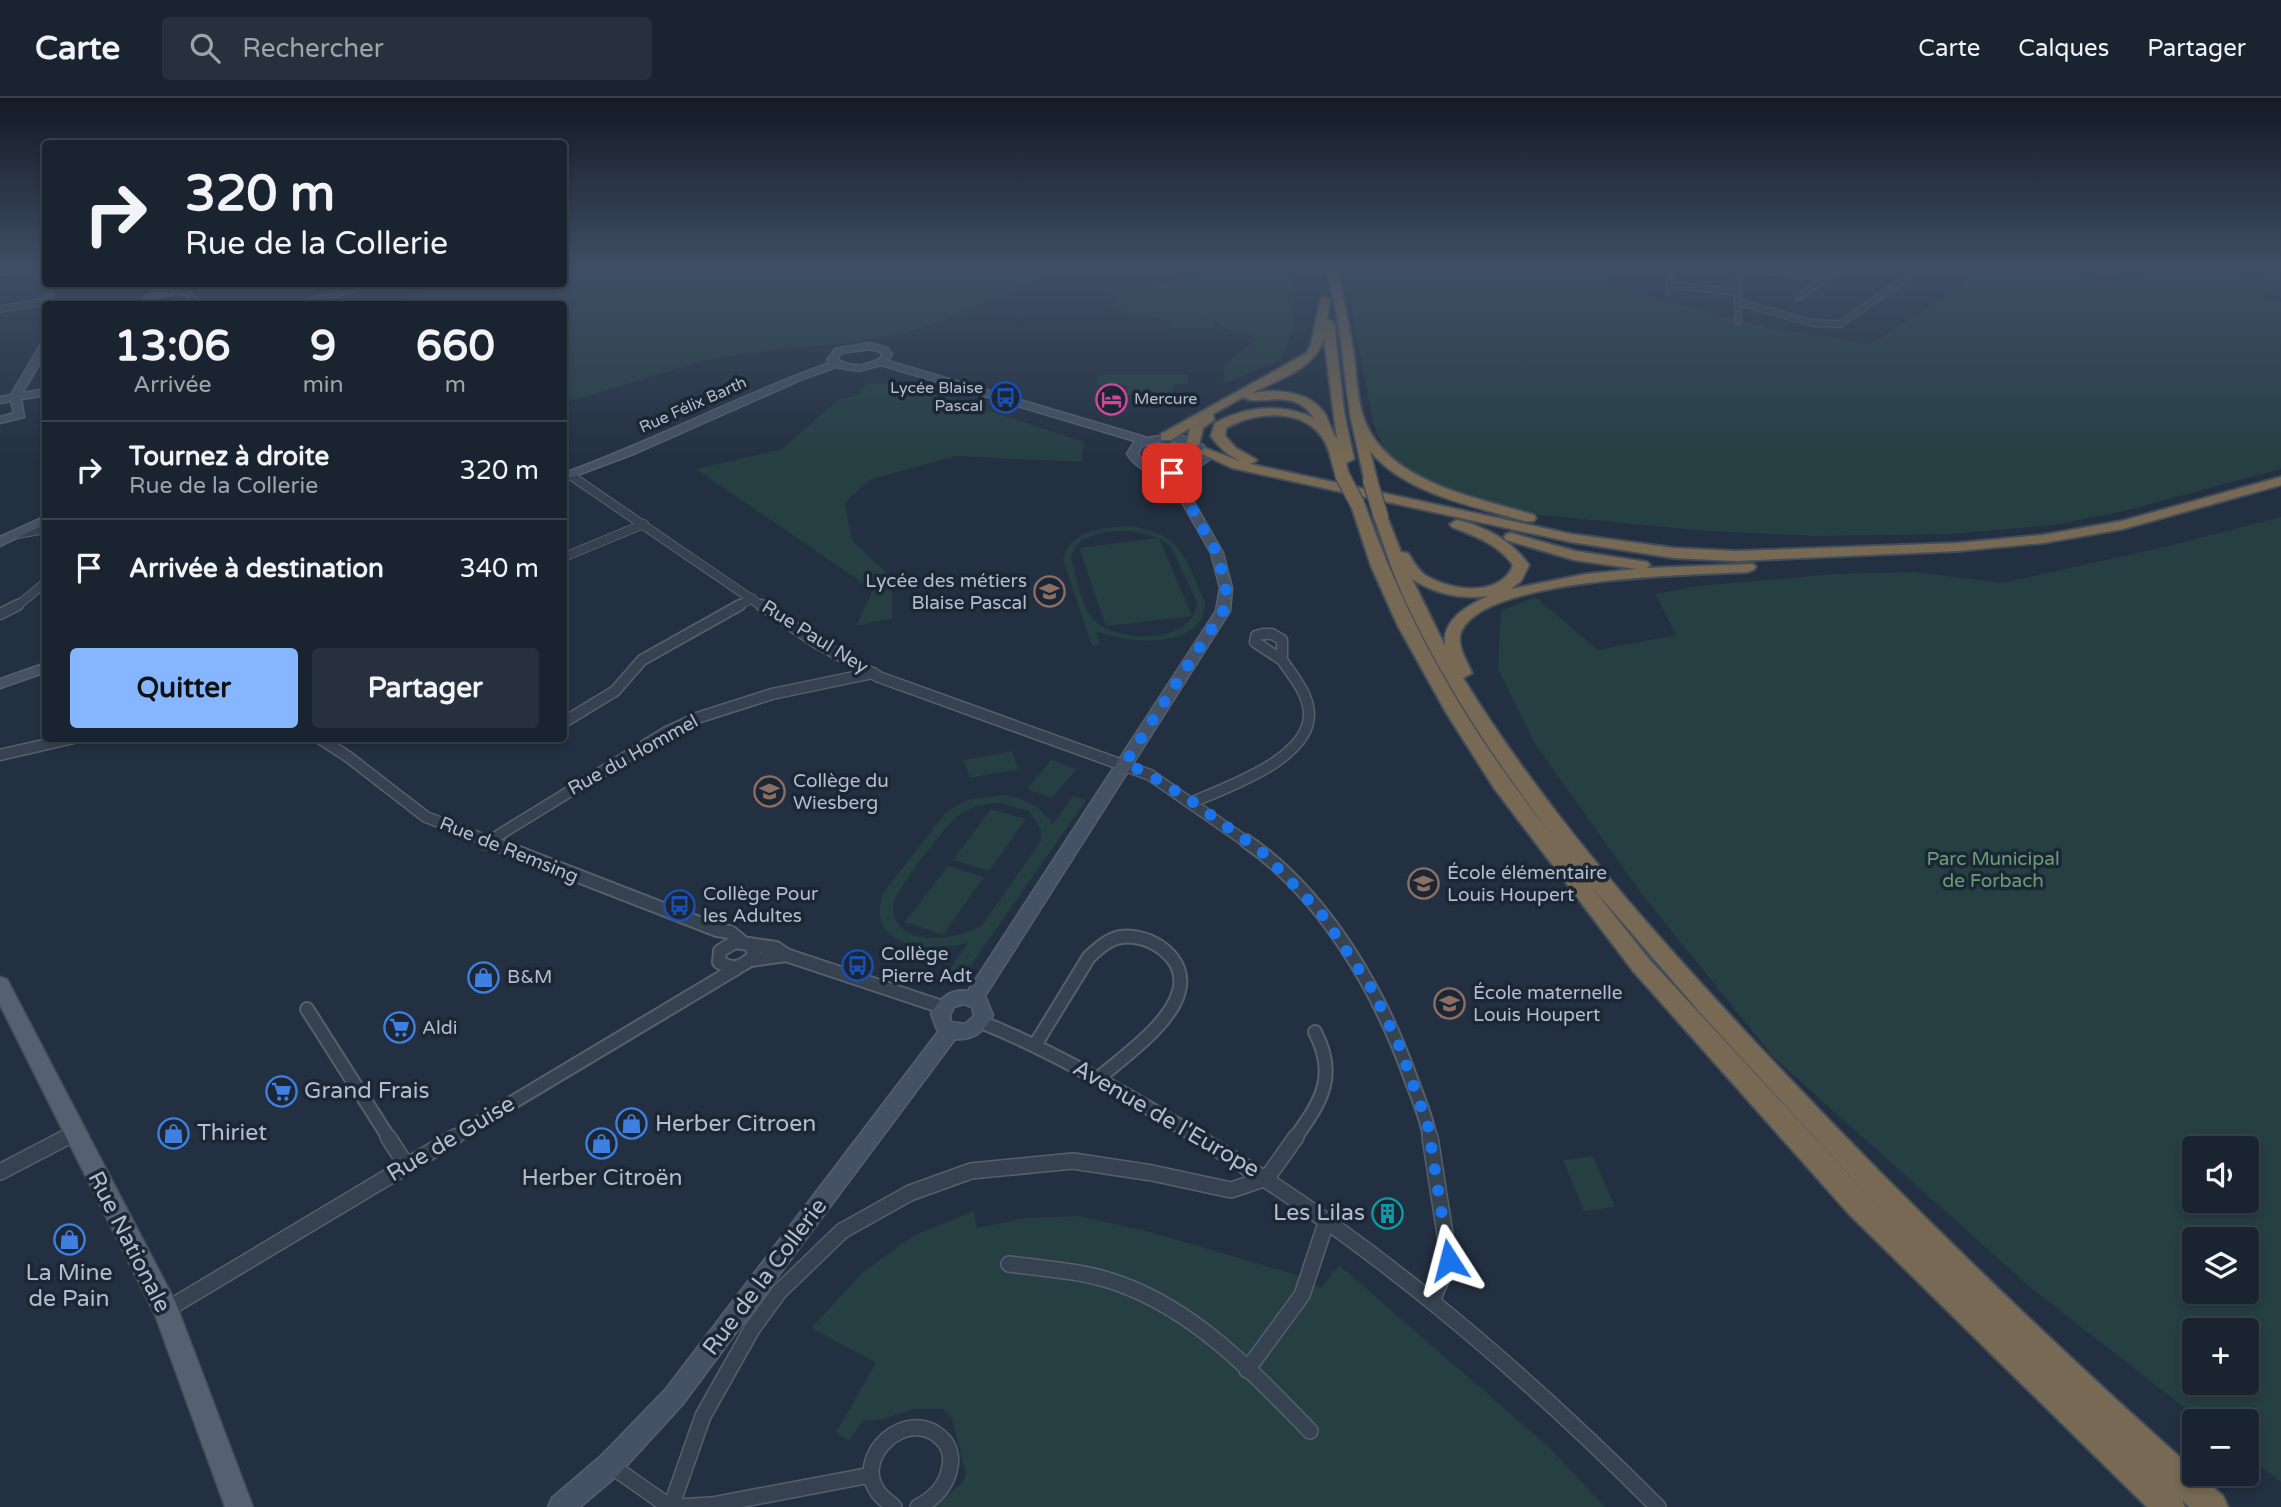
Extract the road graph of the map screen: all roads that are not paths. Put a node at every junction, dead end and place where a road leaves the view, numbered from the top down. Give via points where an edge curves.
1 (1320, 332) edge
2 (1329, 332) edge
3 (1345, 332) edge
4 (42, 351) edge
5 (881, 362) junction
6 (836, 364) junction
7 (42, 393) edge
8 (15, 397) junction
9 (0, 400) edge
10 (1356, 414) junction
11 (0, 420) edge
12 (1323, 430) junction
13 (1166, 437) junction
14 (1145, 441) junction
15 (1194, 442) junction
16 (1205, 452) junction
17 (1197, 465) junction
18 (1170, 471) junction
19 (567, 476) edge
20 (1297, 476) junction
21 (1347, 476) junction
22 (2281, 481) edge
23 (2281, 494) edge
24 (1439, 518) junction
25 (644, 524) junction
26 (1508, 525) junction
27 (42, 526) edge
28 (9, 537) edge
29 (1389, 539) junction
30 (1561, 552) junction
31 (1786, 554) junction
32 (567, 556) edge
33 (1738, 568) junction
34 (1544, 583) junction
35 (42, 585) edge
36 (752, 598) junction
37 (0, 614) edge
38 (1282, 660) dead end
39 (42, 668) edge
40 (873, 673) junction
41 (0, 684) edge
42 (567, 720) edge
43 (57, 742) edge
44 (326, 742) edge
45 (0, 755) edge
46 (1125, 763) junction
47 (1520, 778) junction
48 (1193, 802) junction
49 (486, 842) junction
50 (717, 930) junction
51 (746, 943) junction
52 (724, 947) junction
53 (786, 955) junction
54 (751, 960) junction
55 (737, 968) junction
56 (0, 985) edge
57 (973, 999) junction
58 (942, 1007) junction
59 (307, 1009) dead end
60 (981, 1022) junction
61 (950, 1031) junction
62 (1315, 1032) dead end
63 (1035, 1045) junction
64 (1099, 1078) junction
65 (74, 1133) junction
66 (407, 1166) junction
67 (0, 1172) edge
68 (1267, 1178) junction
69 (1326, 1223) junction
70 (1009, 1264) dead end
71 (1432, 1301) junction
72 (166, 1310) junction
73 (1247, 1370) junction
74 (1310, 1431) dead end
75 (2114, 1457) junction
76 (610, 1465) junction
77 (871, 1475) junction
78 (239, 1507) edge
79 (561, 1507) edge
80 (672, 1507) edge
81 (894, 1507) edge
82 (918, 1507) edge
83 (1658, 1507) edge
84 (2161, 1507) edge
85 (2169, 1507) edge
86 (2212, 1507) edge

1 - 13 highway via 1311,355 1294,367
2 - 21 highway
3 - 10 highway
4 - 8 street
5 - 6 street via 852,368
5 - 6 street via 887,354 884,350 858,346 833,354
5 - 14 street
6 - 19 street, Rue Félix Barth
7 - 8 street
8 - 9 street
8 - 11 street via 20,415
10 - 29 highway, bridge
10 - 31 highway via 1372,444 1400,470 1527,518 1640,544
12 - 15 highway via 1322,420 1310,405 1268,394 1238,401 1199,423
12 - 20 highway via 1298,416 1263,412 1239,416 1220,426 1218,436 1236,455
12 - 21 highway
13 - 14 street
13 - 15 street
14 - 18 street via 1133,449 1135,460
15 - 16 street
16 - 17 street
16 - 20 highway via 1232,464
17 - 18 street
17 - 24 highway
18 - 46 street via 1217,553 1226,588 1223,611
19 - 25 street, Rue Paul Ney
20 - 26 highway
21 - 75 highway, bridge via 1406,626 1456,714 1501,784 1641,965 1858,1206
22 - 31 highway via 2123,525 2043,539
23 - 33 highway via 2105,539 2037,549
24 - 29 highway via 1485,534 1513,552 1521,565 1516,578 1489,590 1447,589 1419,577
24 - 30 highway
25 - 32 street
25 - 36 street, Rue Paul Ney
26 - 30 highway via 1544,538
26 - 31 highway via 1674,553
27 - 28 street
29 - 47 highway via 1413,601 1446,663
30 - 33 highway via 1661,567
30 - 34 highway via 1560,569
33 - 34 highway
34 - 47 highway via 1482,604 1464,615 1453,631 1453,647 1466,680
35 - 37 street
36 - 40 street, Rue Paul Ney via 817,643
36 - 42 street via 642,660 615,691
38 - 48 street via 1302,689 1309,714 1303,734 1267,768
39 - 41 street
40 - 46 street, Rue Paul Ney
40 - 49 street, Rue du Hommel via 772,694 697,718
43 - 45 street
44 - 49 street, Rue de Remsing via 406,806
46 - 48 street, Rue Paul Ney
46 - 57 street
47 - 86 highway via 1665,960 1882,1195
48 - 71 street, Rue Paul Ney via 1263,853 1321,913 1377,1000 1399,1045 1428,1126 1449,1260
49 - 50 street, Rue de Remsing
50 - 51 street, Rue de Remsing
50 - 52 street
51 - 52 street
51 - 53 street, Rue de Remsing via 776,948
51 - 54 street via 755,953
52 - 55 street via 719,961
53 - 54 street, Rue de Remsing
53 - 58 street, Rue de Remsing
54 - 55 street
55 - 66 street, Rue de Guise
56 - 65 main road, Rue Nationale
57 - 58 street via 956,998
57 - 60 street via 984,1009
58 - 61 street via 940,1021
59 - 66 street
60 - 61 street via 967,1032
60 - 63 street, Avenue de l'Europe
61 - 76 street, Rue de la Collerie via 674,1397
62 - 68 street via 1327,1063 1319,1104
63 - 64 street, Avenue de l'Europe
63 - 64 street via 1089,957 1101,946 1119,937 1139,937 1160,946 1174,959 1181,975 1180,991 1166,1014
64 - 68 street, Avenue de l'Europe
65 - 67 street
65 - 72 main road, Rue Nationale
66 - 72 street, Rue de Guise
68 - 69 street, Avenue de l'Europe
68 - 80 street via 1231,1190 1073,1161 971,1171 899,1199 842,1231 779,1292 703,1416
69 - 71 street, Avenue de l'Europe
69 - 73 street via 1302,1295
70 - 73 street via 1130,1287 1188,1320
71 - 83 street, Avenue de l'Europe via 1588,1437
72 - 78 main road, Rue Nationale
73 - 74 street
75 - 84 highway
75 - 85 highway
76 - 79 street, Rue de la Collerie
76 - 80 street
77 - 80 street via 712,1505
77 - 81 street via 878,1497
77 - 82 street via 882,1443 895,1431 912,1426 937,1432 948,1446 947,1482 936,1498

